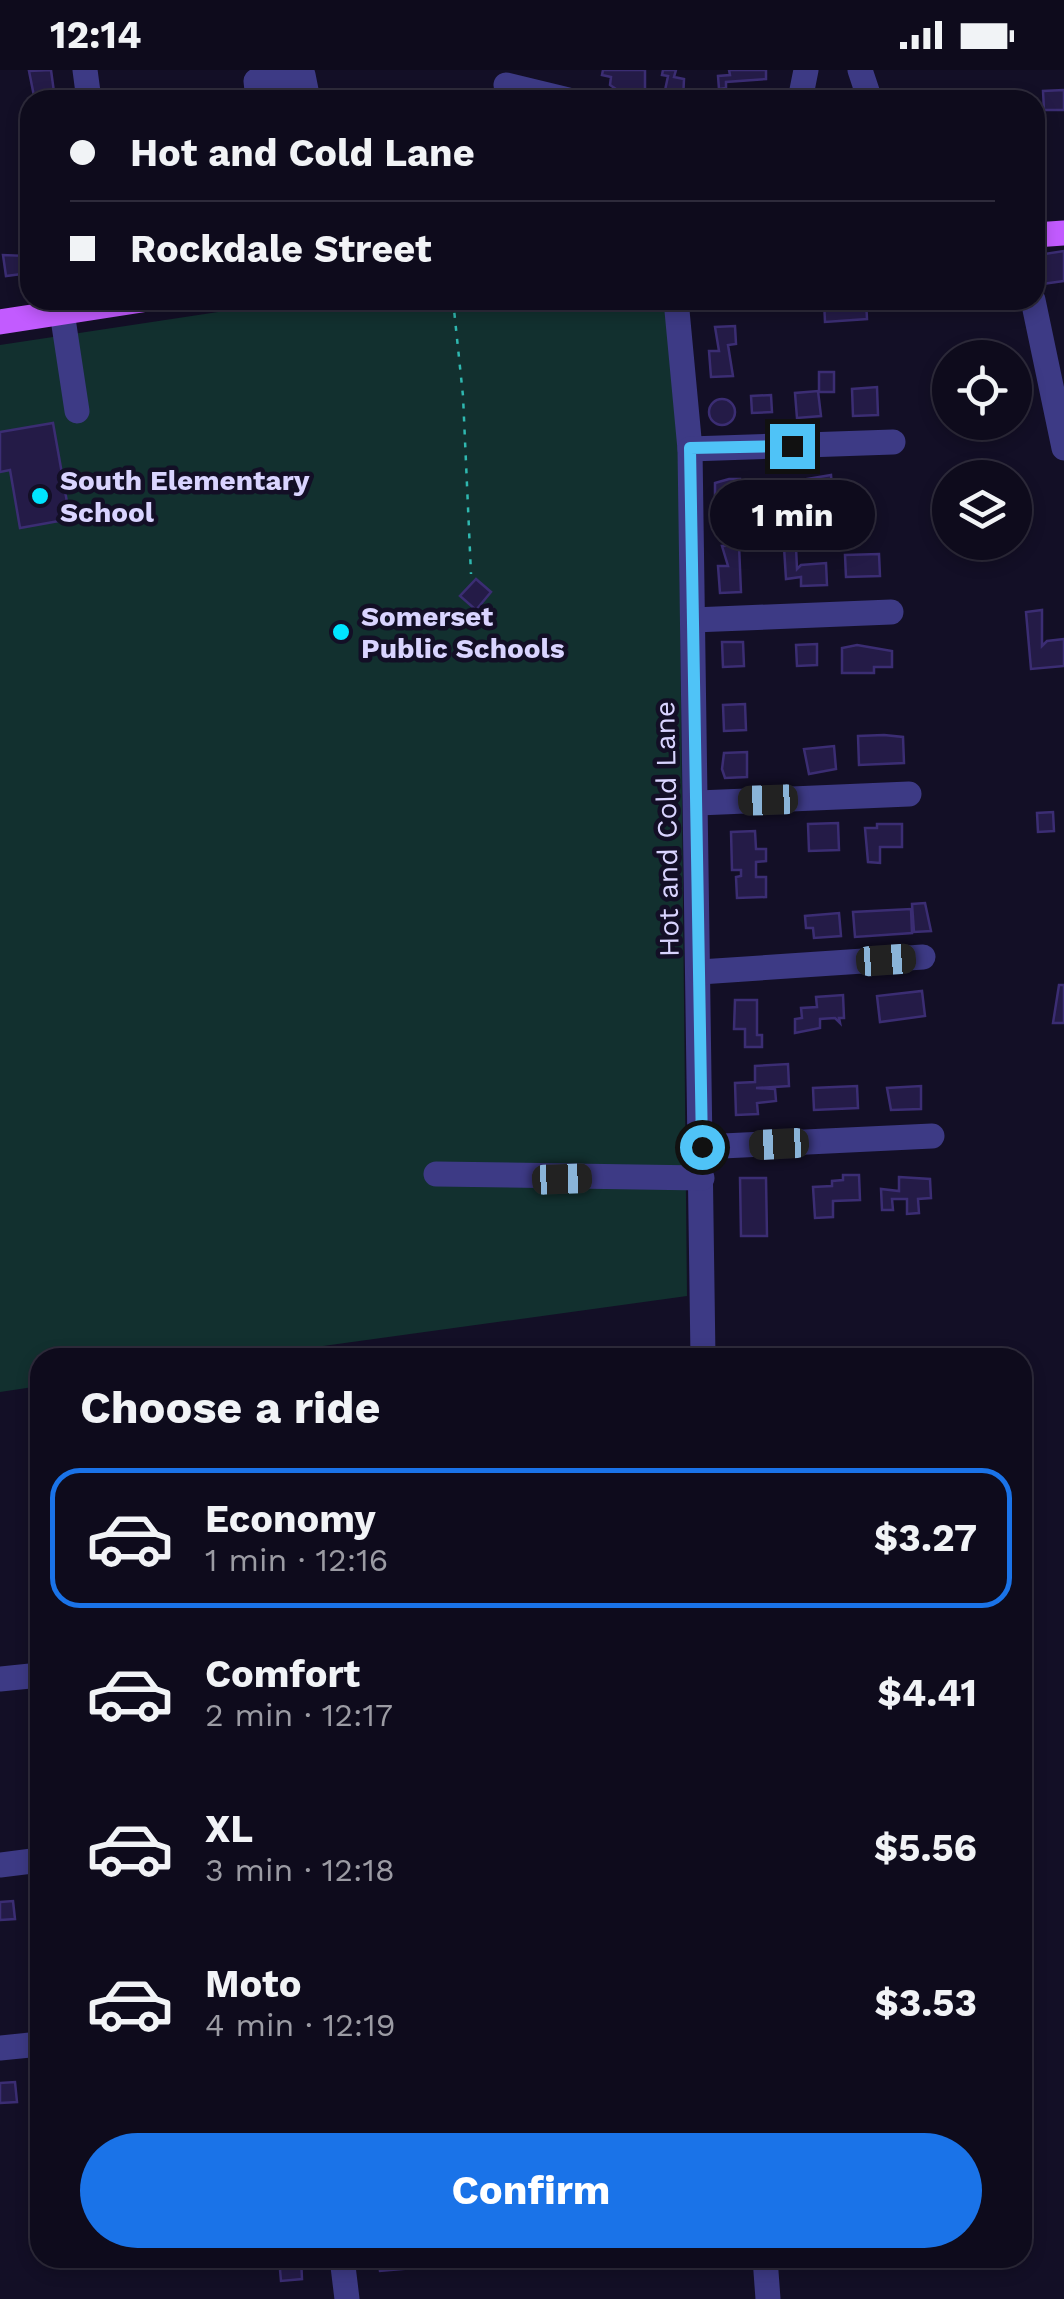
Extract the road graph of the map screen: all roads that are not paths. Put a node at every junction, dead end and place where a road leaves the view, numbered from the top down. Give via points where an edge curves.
1 (257, 90) edge
2 (306, 90) edge
3 (74, 310) edge
4 (677, 310) edge
5 (1035, 310) edge
6 (62, 312) junction
7 (0, 322) edge
8 (77, 412) dead end
9 (893, 442) dead end
10 (690, 448) junction
11 (1064, 448) edge
12 (891, 612) dead end
13 (693, 620) junction
14 (909, 794) dead end
15 (698, 804) junction
16 (923, 958) dead end
17 (700, 972) junction
18 (932, 1136) dead end
19 (702, 1147) junction
20 (436, 1174) dead end
21 (702, 1178) junction
22 (703, 1348) edge
23 (30, 1676) edge
24 (0, 1680) edge
25 (30, 1861) edge
26 (0, 1864) edge
27 (30, 2045) edge
28 (0, 2048) edge
29 (343, 2268) edge
30 (766, 2268) edge
31 (347, 2299) edge
32 (768, 2299) edge

1 - 2 street via 256,81 303,74
3 - 6 main road
4 - 10 street, Hot and Cold Lane
5 - 11 street
6 - 7 main road
6 - 8 street
9 - 10 street
10 - 13 street, Hot and Cold Lane
12 - 13 street
13 - 15 street, Hot and Cold Lane
14 - 15 street
15 - 17 street, Hot and Cold Lane
16 - 17 street
17 - 19 street, Hot and Cold Lane
18 - 19 street
19 - 21 street, Hot and Cold Lane
20 - 21 street
21 - 22 street, Hot and Cold Lane
23 - 24 street
25 - 26 street
27 - 28 street
29 - 31 street
30 - 32 street

